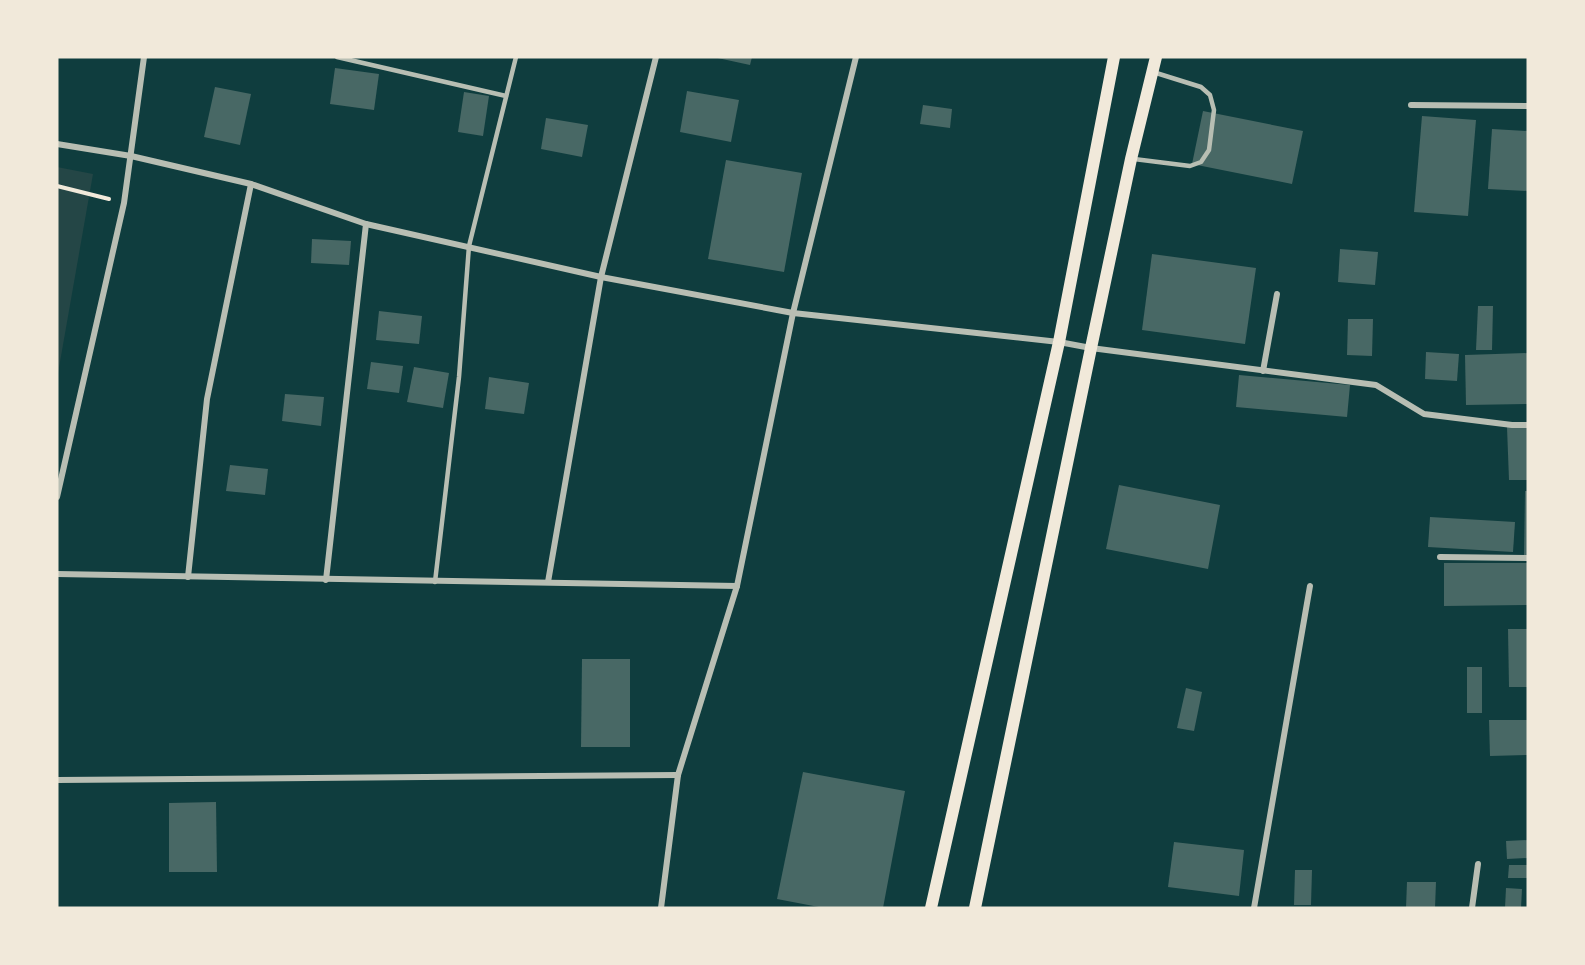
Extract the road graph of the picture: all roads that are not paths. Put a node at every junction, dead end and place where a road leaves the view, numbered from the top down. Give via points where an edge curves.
1 (144, 57) edge
2 (337, 57) edge
3 (516, 57) edge
4 (656, 57) edge
5 (856, 57) edge
6 (1114, 57) edge
7 (1156, 57) edge
8 (1153, 72) junction
9 (506, 96) junction
10 (1411, 105) dead end
11 (1528, 106) edge
12 (57, 144) edge
13 (131, 156) junction
14 (1131, 159) junction
15 (251, 184) junction
16 (366, 224) junction
17 (469, 246) junction
18 (601, 277) junction
19 (1277, 294) dead end
20 (793, 313) junction
21 (1059, 342) junction
22 (1091, 348) junction
23 (1263, 371) junction
24 (1528, 425) edge
25 (57, 496) edge
26 (1440, 557) dead end
27 (1528, 558) edge
28 (57, 574) edge
29 (188, 577) junction
30 (326, 580) junction
31 (435, 582) junction
32 (548, 582) junction
33 (737, 586) junction
34 (1310, 586) dead end
35 (678, 775) junction
36 (57, 780) edge
37 (1478, 864) dead end
38 (661, 908) edge
39 (931, 908) edge
40 (975, 908) edge
41 (1254, 908) edge
42 (1472, 908) edge

1 - 13 street
2 - 9 lane
3 - 9 lane
4 - 18 street
5 - 20 street
6 - 21 main road
7 - 8 main road
8 - 14 main road
8 - 14 lane via 1201,87 1210,95 1214,110 1209,150 1201,162 1190,166
9 - 17 lane
10 - 11 street
12 - 13 street
13 - 15 street
13 - 25 street via 124,203
14 - 22 main road
15 - 16 street
15 - 29 street via 207,399
16 - 17 street
16 - 30 street
17 - 18 street
17 - 31 lane via 459,377
18 - 20 street
18 - 32 street
19 - 23 street
20 - 21 street
20 - 33 street
21 - 22 street
21 - 39 main road
22 - 23 street
22 - 40 main road
23 - 24 street via 1376,385 1424,414
26 - 27 street
28 - 29 street
29 - 30 street
30 - 31 street
31 - 32 street
32 - 33 street
33 - 35 street
34 - 41 street
35 - 36 street
35 - 38 street
37 - 42 street

